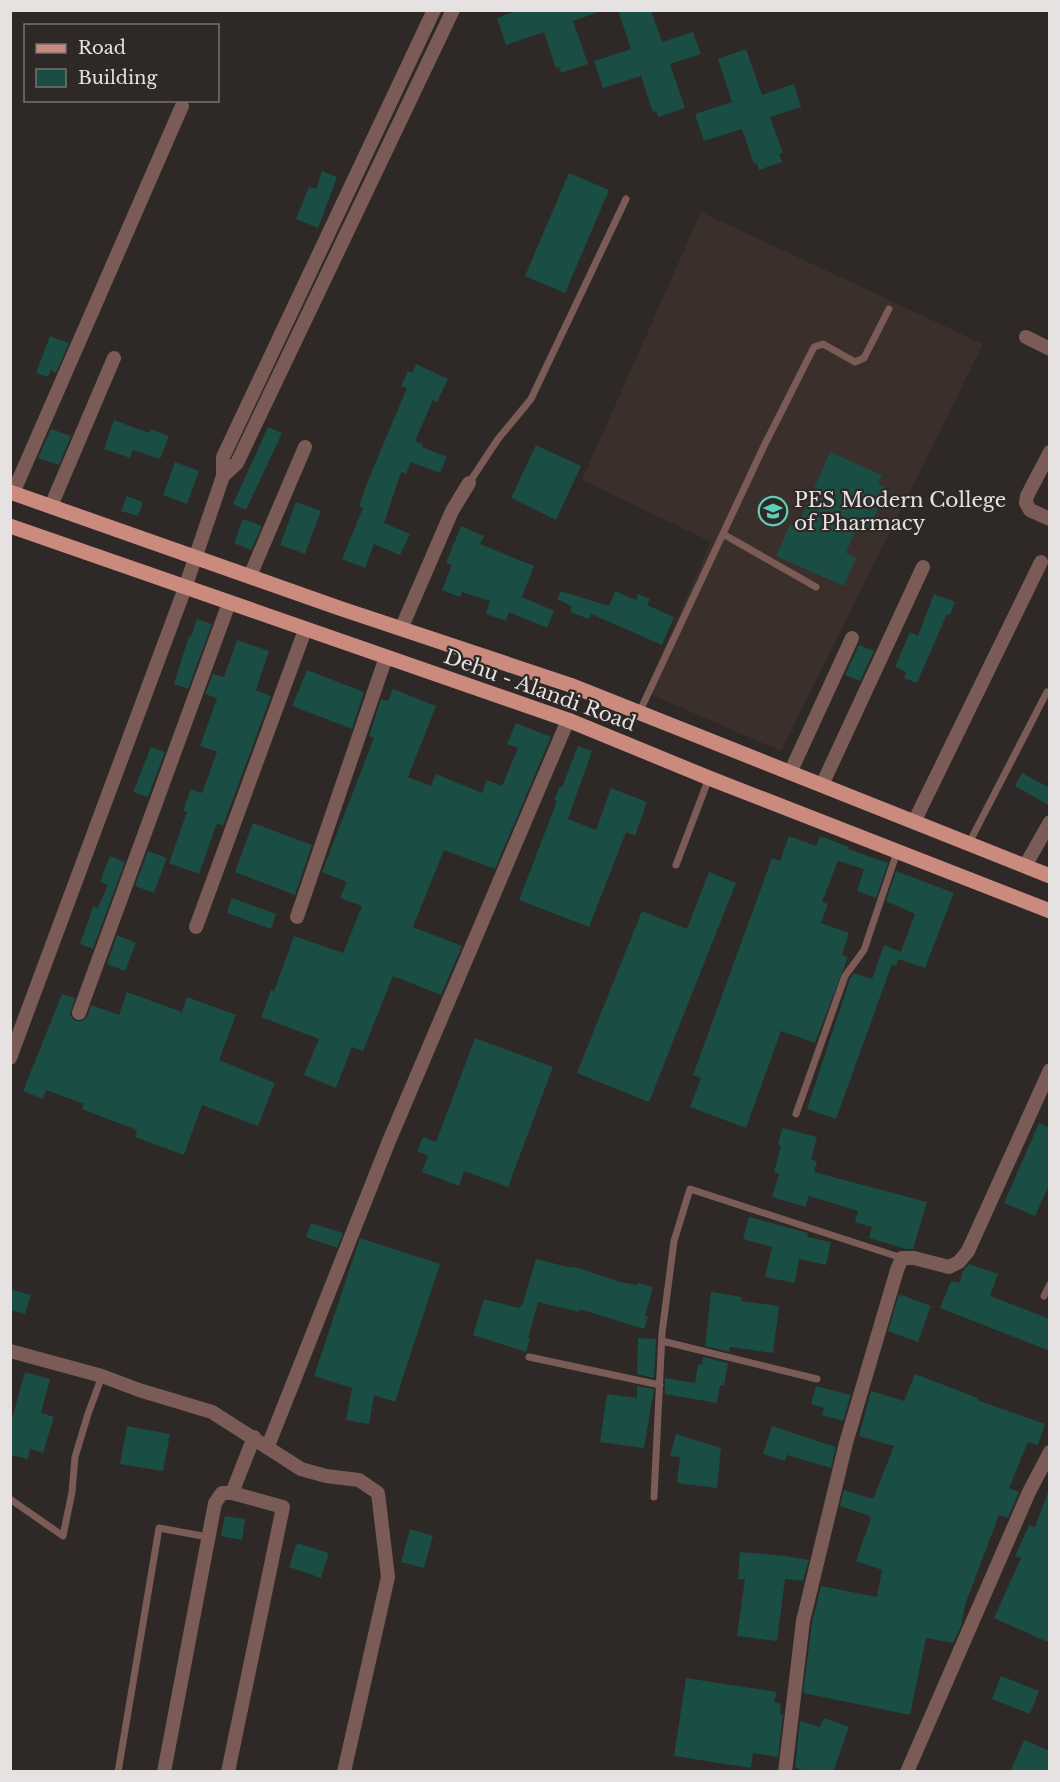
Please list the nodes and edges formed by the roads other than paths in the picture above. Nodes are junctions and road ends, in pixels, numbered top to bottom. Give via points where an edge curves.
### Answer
1 (434, 10) edge
2 (453, 10) edge
3 (182, 106) dead end
4 (626, 199) dead end
5 (889, 309) dead end
6 (1026, 337) dead end
7 (1050, 349) edge
8 (114, 358) dead end
9 (265, 366) junction
10 (279, 373) junction
11 (305, 447) dead end
12 (1050, 452) edge
13 (223, 476) junction
14 (469, 483) joint
15 (12, 493) edge
16 (51, 506) junction
17 (1050, 519) edge
18 (10, 526) edge
19 (723, 534) junction
20 (195, 557) junction
21 (1041, 562) dead end
22 (923, 567) dead end
23 (250, 576) junction
24 (816, 587) dead end
25 (185, 588) junction
26 (228, 603) junction
27 (401, 629) junction
28 (305, 630) junction
29 (852, 638) dead end
30 (386, 657) junction
31 (1047, 692) dead end
32 (639, 713) junction
33 (568, 720) junction
34 (790, 773) junction
35 (709, 778) junction
36 (822, 785) junction
37 (914, 822) junction
38 (1050, 822) edge
39 (969, 843) junction
40 (897, 850) junction
41 (676, 865) dead end
42 (1025, 866) junction
43 (1050, 876) edge
44 (1050, 911) edge
45 (297, 917) dead end
46 (196, 927) dead end
47 (79, 1013) dead end
48 (13, 1043) edge
49 (10, 1058) edge
50 (1050, 1070) edge
51 (796, 1114) dead end
52 (902, 1258) junction
53 (1050, 1284) edge
54 (1044, 1296) dead end
55 (662, 1341) junction
56 (10, 1352) edge
57 (529, 1357) dead end
58 (102, 1376) junction
59 (817, 1378) dead end
60 (660, 1385) junction
61 (254, 1437) junction
62 (268, 1446) junction
63 (1050, 1452) edge
64 (232, 1493) junction
65 (654, 1497) dead end
66 (10, 1499) edge
67 (208, 1537) junction
68 (118, 1772) edge
69 (164, 1772) edge
70 (228, 1772) edge
71 (344, 1772) edge
72 (785, 1772) edge
73 (907, 1772) edge

1 - 9 street
2 - 10 street
3 - 15 street
4 - 14 lane via 531,399
5 - 19 lane via 864,358 855,362 823,344 814,347
6 - 7 street
8 - 16 street
9 - 10 street
9 - 13 street via 223,457
10 - 13 street via 237,463
11 - 23 street
12 - 17 street via 1026,503 1030,510
13 - 20 street
14 - 27 street via 452,511
15 - 16 main road, Dehu - Alandi Road
16 - 20 main road, Dehu - Alandi Road
18 - 25 main road, Dehu - Alandi Road
19 - 24 lane
19 - 32 lane
20 - 23 main road, Dehu - Alandi Road
20 - 25 street
21 - 37 street
22 - 36 street
23 - 27 main road, Dehu - Alandi Road
25 - 26 main road, Dehu - Alandi Road
25 - 48 street
26 - 28 main road, Dehu - Alandi Road
26 - 47 street
27 - 32 main road, Dehu - Alandi Road via 570,685
28 - 30 main road, Dehu - Alandi Road
28 - 46 street
29 - 34 street
30 - 33 main road, Dehu - Alandi Road
30 - 45 street
31 - 39 lane
32 - 34 main road, Dehu - Alandi Road
33 - 35 main road, Dehu - Alandi Road
33 - 62 street via 389,1142
34 - 36 main road, Dehu - Alandi Road
35 - 40 main road, Dehu - Alandi Road
35 - 41 lane
36 - 37 main road, Dehu - Alandi Road
37 - 39 main road, Dehu - Alandi Road
38 - 42 street
39 - 42 main road, Dehu - Alandi Road
40 - 44 main road, Dehu - Alandi Road
40 - 51 lane via 864,950 845,976
42 - 43 main road, Dehu - Alandi Road
48 - 49 street
50 - 52 street via 968,1251 949,1267
52 - 55 lane via 690,1189 674,1241
52 - 72 street via 846,1443 803,1621
53 - 54 lane
55 - 59 lane
55 - 60 lane
56 - 58 street
57 - 60 lane
58 - 61 street via 212,1412
58 - 66 lane via 75,1457 63,1536
60 - 65 lane
61 - 62 street
61 - 64 street
62 - 71 street via 301,1469 359,1480 378,1492 388,1576
63 - 73 street
64 - 67 street via 222,1492 215,1503
64 - 70 street via 283,1507
67 - 68 lane via 159,1528
67 - 69 street

